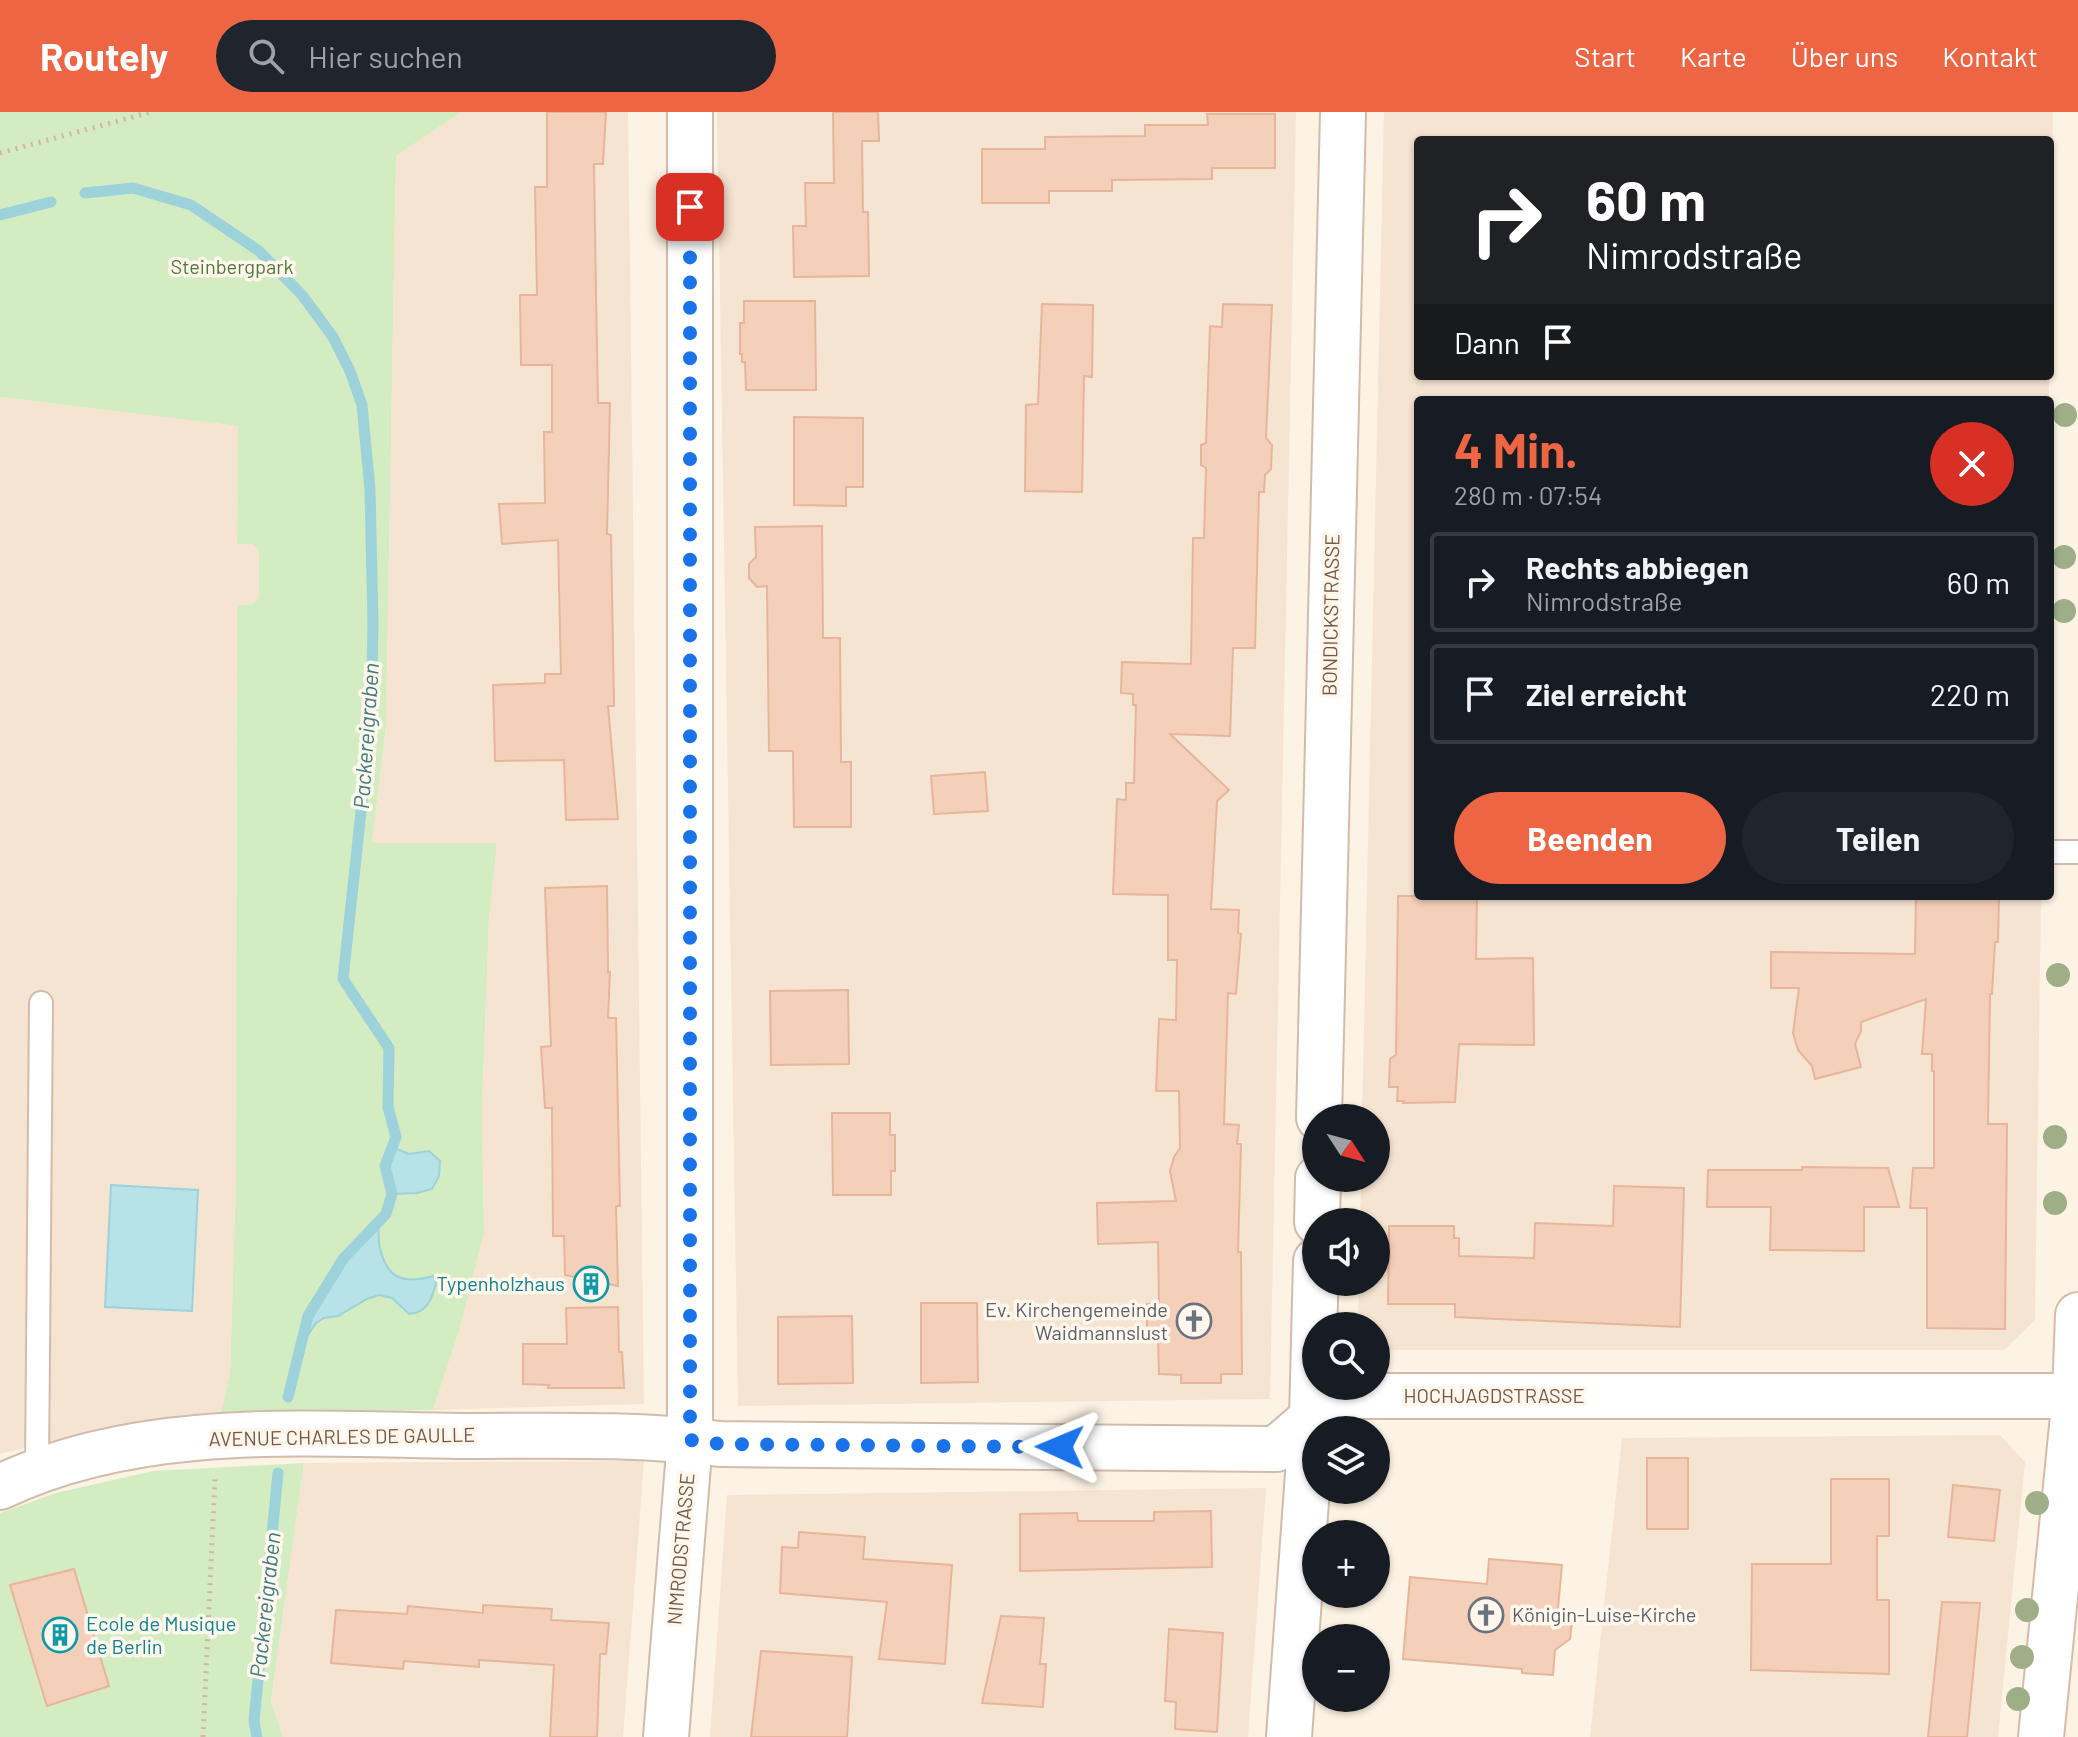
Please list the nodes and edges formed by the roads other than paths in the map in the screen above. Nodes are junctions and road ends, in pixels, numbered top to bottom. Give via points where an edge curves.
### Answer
1 (690, 112) edge
2 (1343, 112) edge
3 (2054, 852) edge
4 (2078, 852) edge
5 (41, 1003) dead end
6 (1319, 1104) edge
7 (1315, 1296) edge
8 (2078, 1315) edge
9 (2075, 1396) junction
10 (1312, 1416) edge
11 (1315, 1416) edge
12 (1302, 1427) edge
13 (690, 1440) junction
14 (18, 1478) edge
15 (1306, 1504) edge
16 (666, 1737) edge
17 (1289, 1737) edge
18 (2041, 1737) edge

1 - 13 street, NIMRODSTRASSE
2 - 6 street, BONDICKSTRASSE
3 - 4 lane
5 - 14 lane
7 - 10 street
8 - 9 street
9 - 11 street, HOCHJAGDSTRASSE via 1349,1396
9 - 18 street
12 - 13 street, HOCHJAGDSTRASSE via 1276,1449
13 - 14 street, AVENUE CHARLES DE GAULLE via 217,1437 67,1460
13 - 16 street, NIMRODSTRASSE
15 - 17 street

